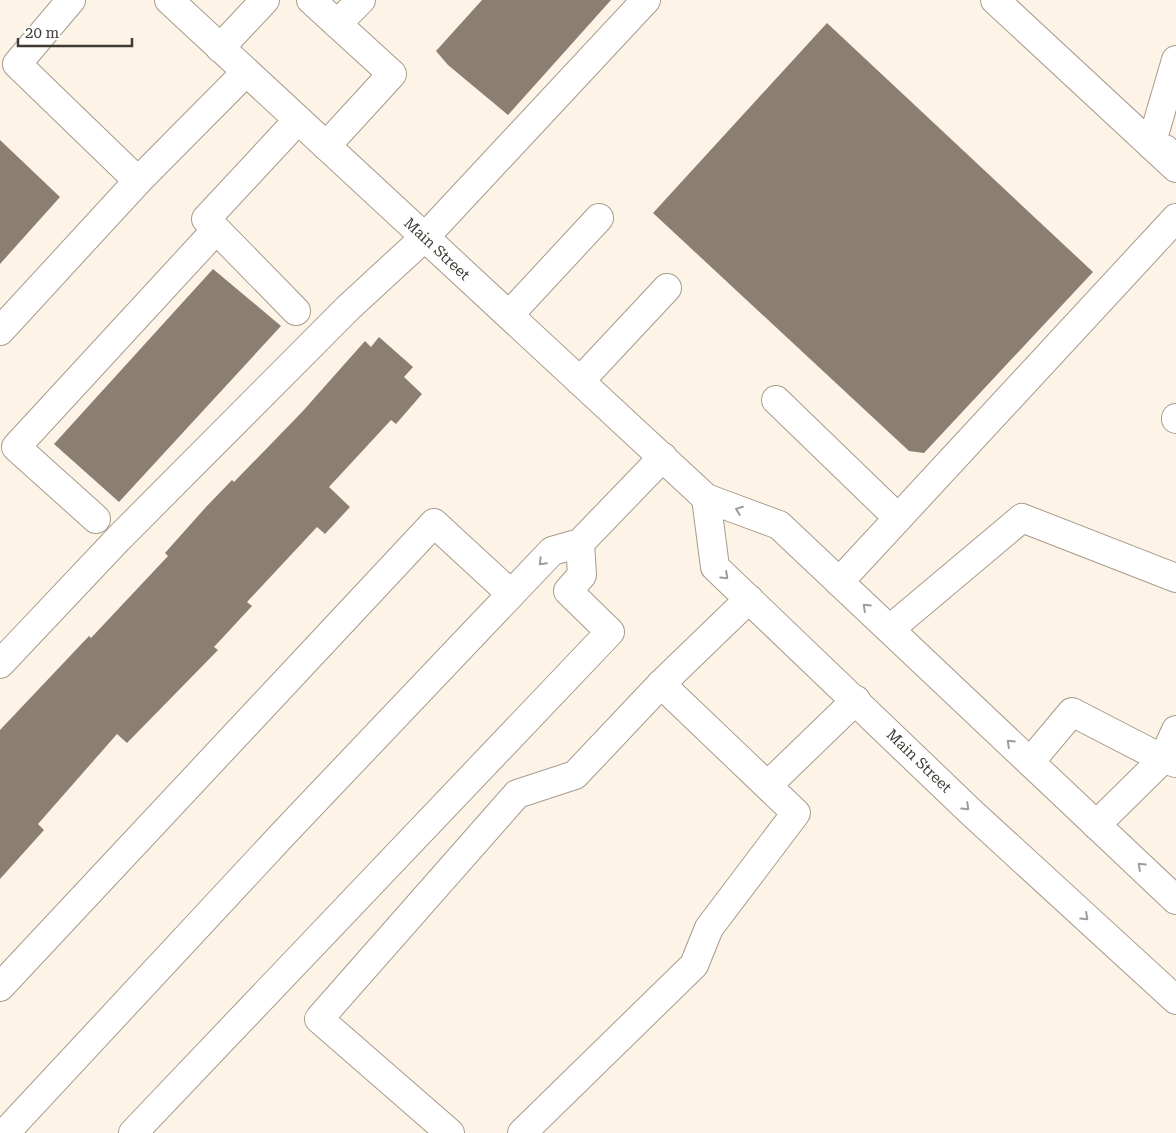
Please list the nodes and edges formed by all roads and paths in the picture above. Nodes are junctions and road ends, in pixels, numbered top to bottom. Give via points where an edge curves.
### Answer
1 (71, 0) edge
2 (169, 0) edge
3 (265, 0) edge
4 (311, 0) edge
5 (361, 0) edge
6 (646, 0) edge
7 (995, 0) edge
8 (337, 24) junction
9 (220, 48) junction
10 (1176, 60) edge
11 (246, 72) junction
12 (298, 120) junction
13 (326, 146) junction
14 (1164, 149) edge
15 (1176, 168) edge
16 (138, 182) junction
17 (599, 218) dead end
18 (1176, 218) edge
19 (216, 230) junction
20 (424, 237) junction
21 (667, 288) dead end
22 (296, 311) dead end
23 (509, 315) junction
24 (0, 330) edge
25 (580, 381) junction
26 (776, 400) dead end
27 (663, 457) junction
28 (706, 498) junction
29 (898, 518) junction
30 (96, 519) dead end
31 (580, 542) junction
32 (1176, 578) edge
33 (839, 582) junction
34 (511, 594) junction
35 (749, 599) junction
36 (890, 630) junction
37 (0, 664) edge
38 (661, 684) junction
39 (856, 700) junction
40 (1176, 730) edge
41 (1170, 761) edge
42 (1030, 762) junction
43 (768, 785) junction
44 (1096, 825) junction
45 (1176, 900) edge
46 (0, 987) edge
47 (1176, 1000) edge
48 (5, 1133) edge
49 (133, 1133) edge
50 (450, 1133) edge
51 (522, 1133) edge

1 - 16 main road via 18,64
2 - 9 main road, Main Street
3 - 9 main road
4 - 8 main road
5 - 8 main road
6 - 20 main road
7 - 14 main road
8 - 13 main road via 392,74
9 - 11 main road, Main Street
10 - 14 main road
11 - 12 main road, Main Street
11 - 16 main road
12 - 13 main road, Main Street
12 - 19 main road via 206,219
13 - 20 main road, Main Street
14 - 15 main road
16 - 24 main road
17 - 23 main road
18 - 29 main road
19 - 22 main road
19 - 30 main road via 16,447
20 - 23 main road, Main Street
20 - 37 main road via 342,314 126,531
21 - 25 main road
23 - 25 main road, Main Street
25 - 27 main road, Main Street
26 - 29 main road
27 - 28 main road, Main Street
27 - 31 main road
33 -> 28 main road, Main Street via 779,526
28 -> 35 main road, Main Street via 715,567
29 - 33 main road
31 -> 34 main road via 552,551
31 - 49 main road via 582,575 568,591 610,632
32 - 36 main road via 1022,518
36 -> 33 main road, Main Street
34 - 46 main road via 434,522
34 - 48 main road
35 - 38 main road
35 - 39 main road, Main Street
42 -> 36 main road, Main Street
38 - 43 main road
38 - 50 main road via 575,775 517,794 319,1019
39 - 43 main road
39 -> 47 main road, Main Street via 972,813
40 - 41 main road
41 - 42 main road via 1072,712
41 - 44 main road
42 - 44 main road, Main Street
43 - 51 main road via 796,813 709,928 694,965
45 -> 44 main road, Main Street

